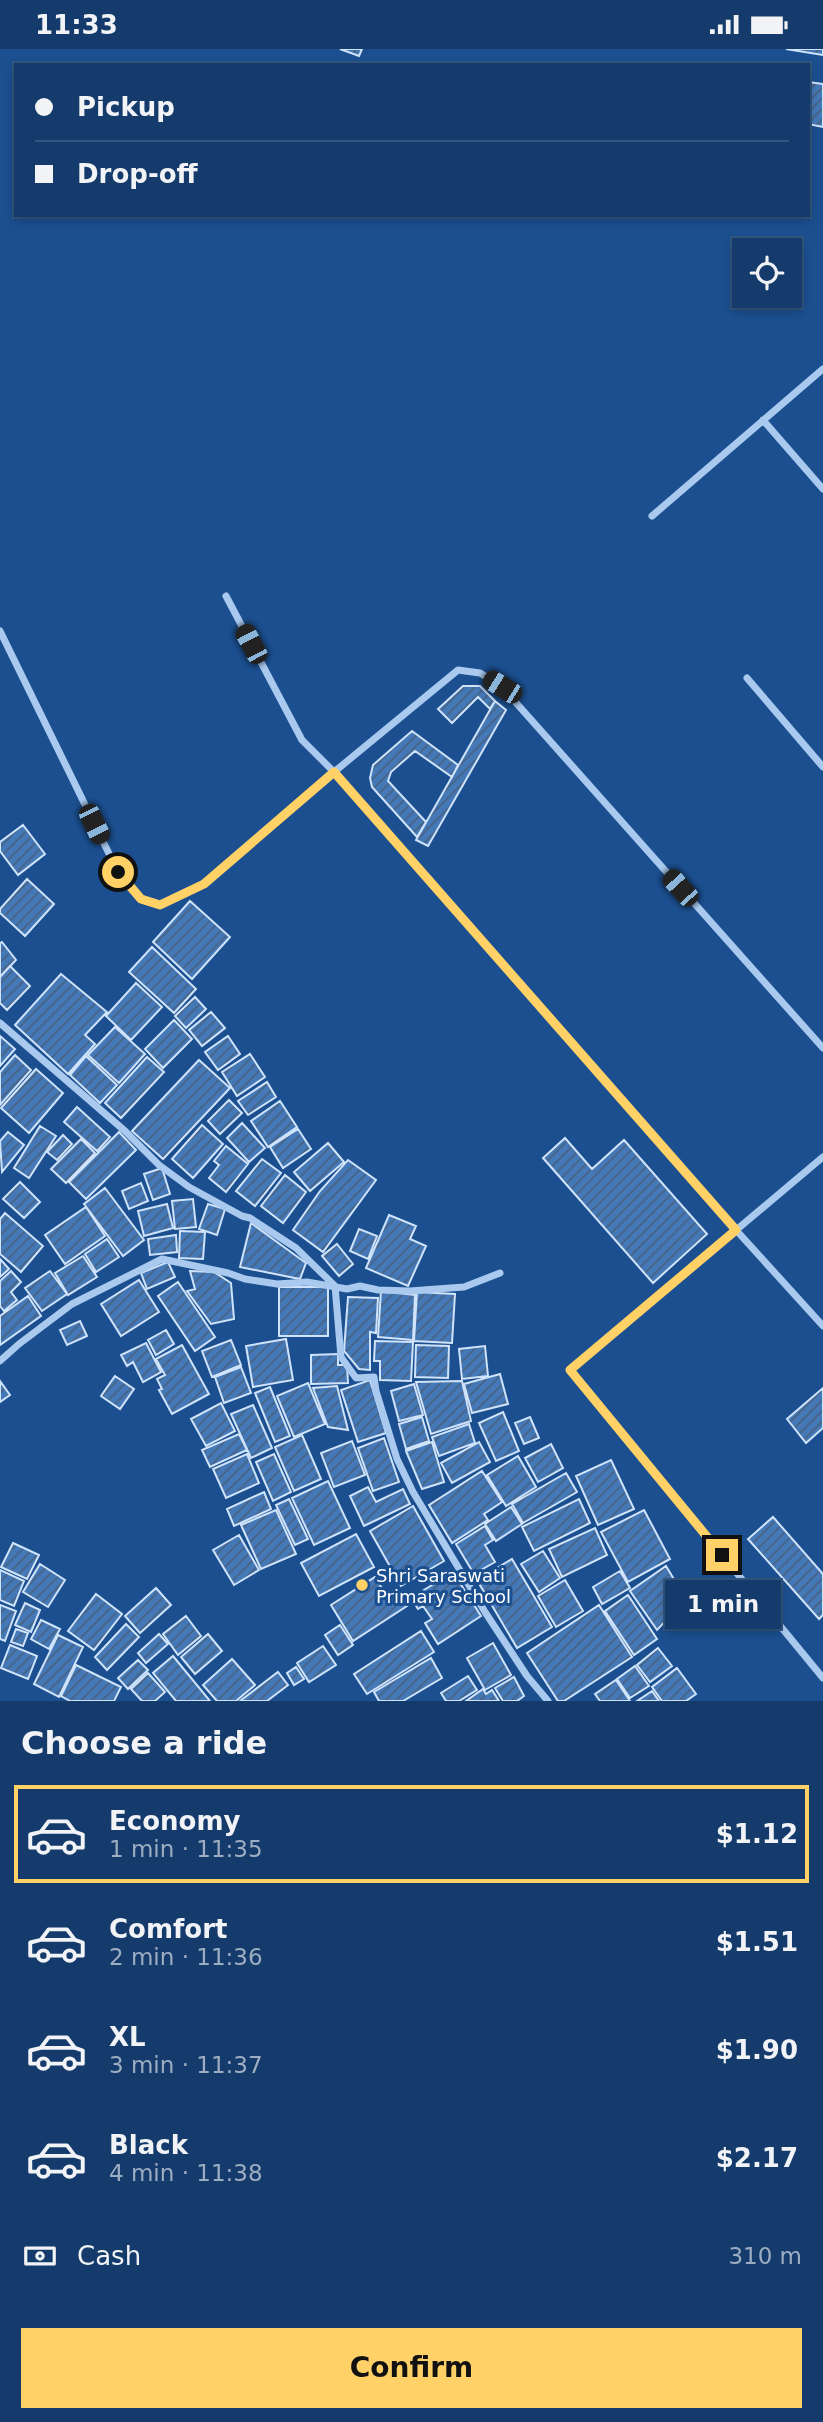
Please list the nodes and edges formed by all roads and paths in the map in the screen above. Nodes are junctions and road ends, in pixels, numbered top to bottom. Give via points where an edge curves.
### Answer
1 (823, 369) edge
2 (763, 420) junction
3 (823, 489) edge
4 (652, 516) dead end
5 (226, 596) dead end
6 (0, 631) edge
7 (747, 678) dead end
8 (823, 767) edge
9 (334, 772) junction
10 (0, 1023) edge
11 (823, 1048) edge
12 (823, 1157) edge
13 (736, 1230) junction
14 (500, 1273) dead end
15 (335, 1286) junction
16 (823, 1326) edge
17 (0, 1361) edge
18 (823, 1678) edge
19 (548, 1701) edge

1 - 2 street
2 - 3 street
2 - 4 street
5 - 9 street via 302,740
6 - 9 street via 118,872 141,899 160,905 204,884
7 - 8 street
9 - 11 street via 458,670 480,673 502,687
9 - 13 street
10 - 15 street via 159,1165 296,1248
12 - 13 street
13 - 16 street
13 - 18 street via 570,1370
14 - 15 street via 452,1288 410,1291
15 - 17 street via 244,1279 162,1259 72,1304
15 - 19 street via 341,1357 356,1378 374,1377 397,1459 413,1492 485,1612

